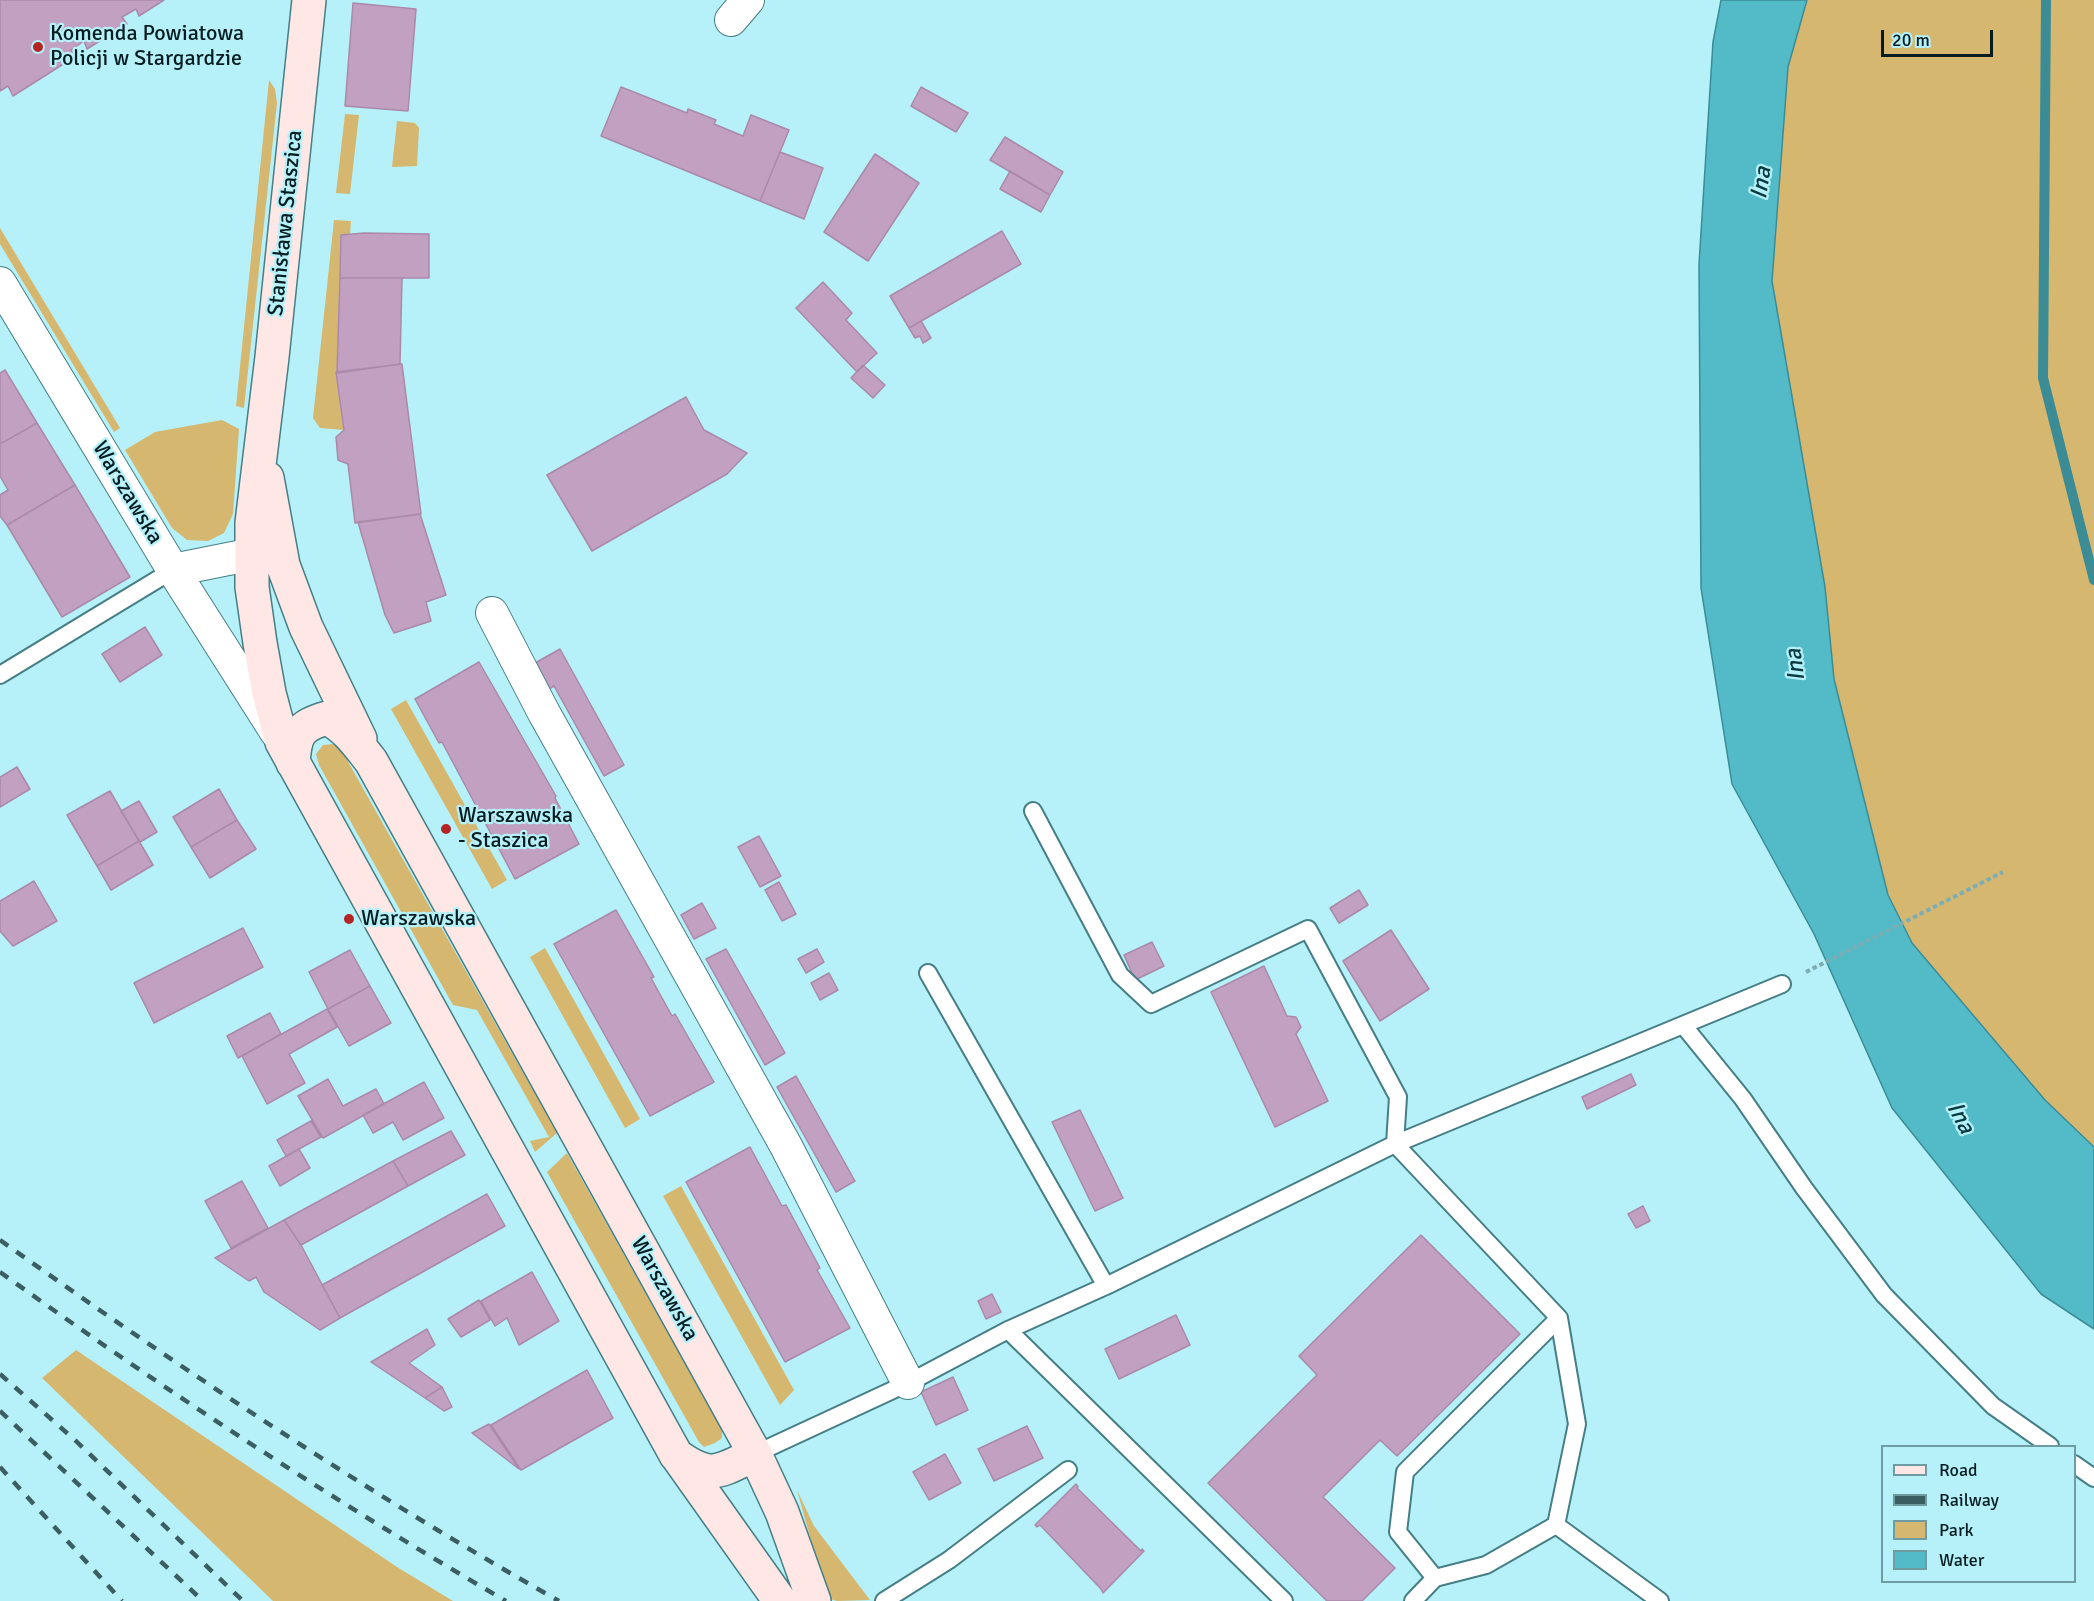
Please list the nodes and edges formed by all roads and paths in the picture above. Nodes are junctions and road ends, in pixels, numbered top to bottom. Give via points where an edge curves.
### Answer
1 (309, 0) edge
2 (0, 283) edge
3 (266, 552) junction
4 (173, 570) junction
5 (492, 613) dead end
6 (0, 675) edge
7 (288, 753) junction
8 (371, 762) junction
9 (1032, 810) dead end
10 (2003, 872) dead end
11 (928, 973) dead end
12 (1782, 984) joint
13 (1683, 1025) junction
14 (1395, 1144) junction
15 (1106, 1286) junction
16 (1559, 1318) junction
17 (1008, 1330) junction
18 (908, 1383) junction
19 (2049, 1445) edge
20 (675, 1453) junction
21 (755, 1454) junction
22 (2076, 1465) edge
23 (1068, 1470) dead end
24 (2094, 1478) edge
25 (1556, 1525) junction
26 (1435, 1578) junction
27 (780, 1601) edge
28 (814, 1601) edge
29 (884, 1601) edge
30 (1284, 1601) edge
31 (1413, 1601) edge
32 (1660, 1601) edge

1 - 3 main road, Stanisława Staszica via 262,447
2 - 4 street, Warszawska
3 - 4 street
3 - 7 main road, Stanisława Staszica via 252,587 269,693
3 - 8 main road, Stanisława Staszica via 283,565 306,627
4 - 6 lane
4 - 7 street, Warszawska
5 - 18 street via 786,1146
7 - 8 main road, Warszawska via 298,734 310,723 327,718 350,735
7 - 20 main road, Warszawska
8 - 21 main road, Warszawska
9 - 14 lane via 1120,975 1151,1004 1308,929 1398,1097
10 - 12 path
11 - 15 lane
12 - 13 lane
13 - 14 lane
13 - 19 lane via 1743,1100 1884,1295 1993,1406
14 - 15 lane
14 - 16 lane
15 - 17 lane
16 - 25 lane via 1577,1424
16 - 26 lane via 1405,1472 1398,1532
17 - 18 lane
17 - 30 lane
18 - 21 lane
20 - 21 main road, Warszawska via 706,1472 721,1471
20 - 27 main road, Warszawska
21 - 28 main road, Warszawska via 782,1512
22 - 24 lane
23 - 29 lane via 949,1560
25 - 26 lane via 1486,1565
25 - 32 lane
26 - 31 lane

